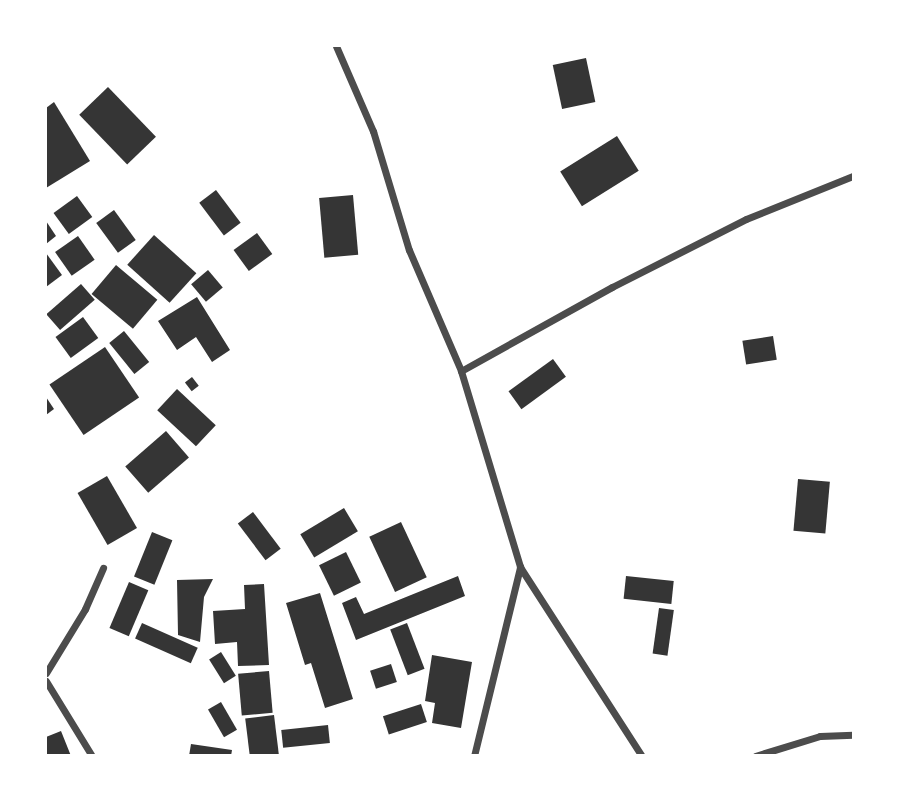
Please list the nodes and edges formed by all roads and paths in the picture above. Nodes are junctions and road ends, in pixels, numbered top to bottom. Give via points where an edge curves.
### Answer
1 (336, 46) edge
2 (853, 176) edge
3 (461, 371) junction
4 (520, 567) junction
5 (103, 568) dead end
6 (46, 673) edge
7 (46, 681) edge
8 (853, 735) edge
9 (92, 755) edge
10 (474, 755) edge
11 (642, 755) edge
12 (755, 755) edge

1 - 3 street via 373,131 409,250
2 - 3 street via 746,219
3 - 4 street
4 - 10 street
4 - 11 street
5 - 6 street via 85,609
7 - 9 street
8 - 12 street via 820,736

